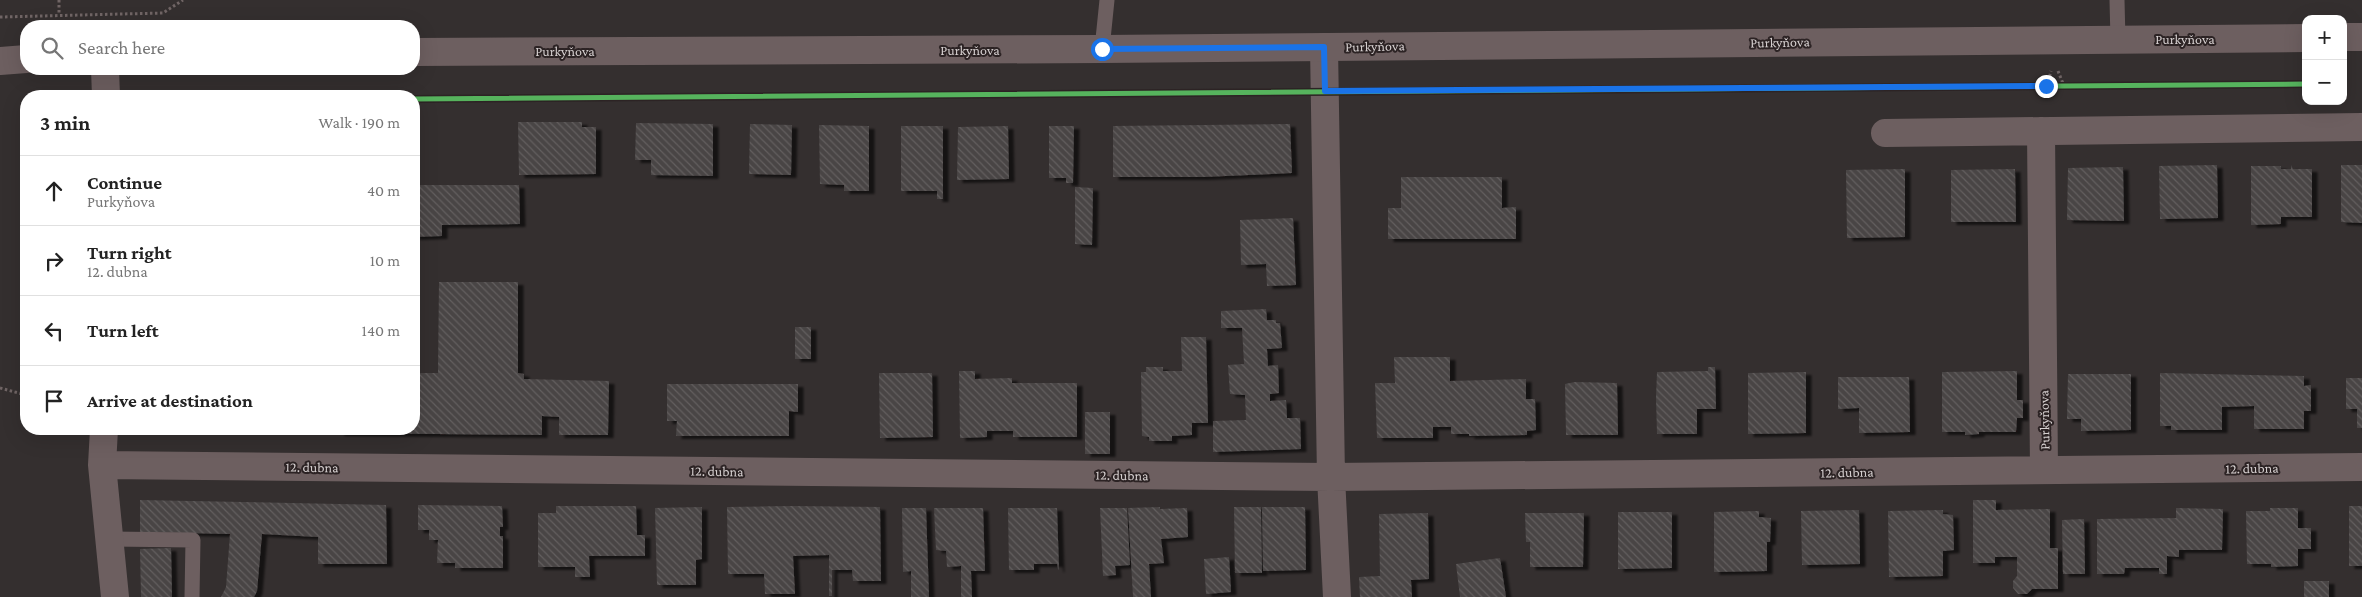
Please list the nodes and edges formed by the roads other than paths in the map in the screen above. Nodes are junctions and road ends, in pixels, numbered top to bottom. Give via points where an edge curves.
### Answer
1 (1107, 0) edge
2 (2117, 0) edge
3 (2347, 37) edge
4 (2362, 37) edge
5 (2302, 38) edge
6 (2118, 40) junction
7 (1324, 47) junction
8 (1102, 49) junction
9 (420, 52) edge
10 (20, 59) edge
11 (0, 61) edge
12 (104, 75) edge
13 (106, 90) edge
14 (2362, 127) edge
15 (2041, 131) junction
16 (1885, 133) dead end
17 (104, 435) edge
18 (102, 465) junction
19 (2362, 467) edge
20 (2044, 470) junction
21 (1332, 477) junction
22 (110, 539) junction
23 (115, 597) edge
24 (192, 597) edge
25 (1337, 597) edge

1 - 8 lane
2 - 6 lane
3 - 4 street
5 - 6 street, Purkyňova
6 - 7 street, Purkyňova
7 - 8 street, Purkyňova
7 - 21 street
8 - 9 street, Purkyňova
10 - 11 street
12 - 13 street
14 - 15 street
15 - 16 street
15 - 20 street, Purkyňova
17 - 18 street
18 - 21 street, 12. dubna
18 - 22 street
19 - 20 street, 12. dubna
20 - 21 street, 12. dubna
21 - 25 street
22 - 23 street
22 - 24 lane via 193,540

